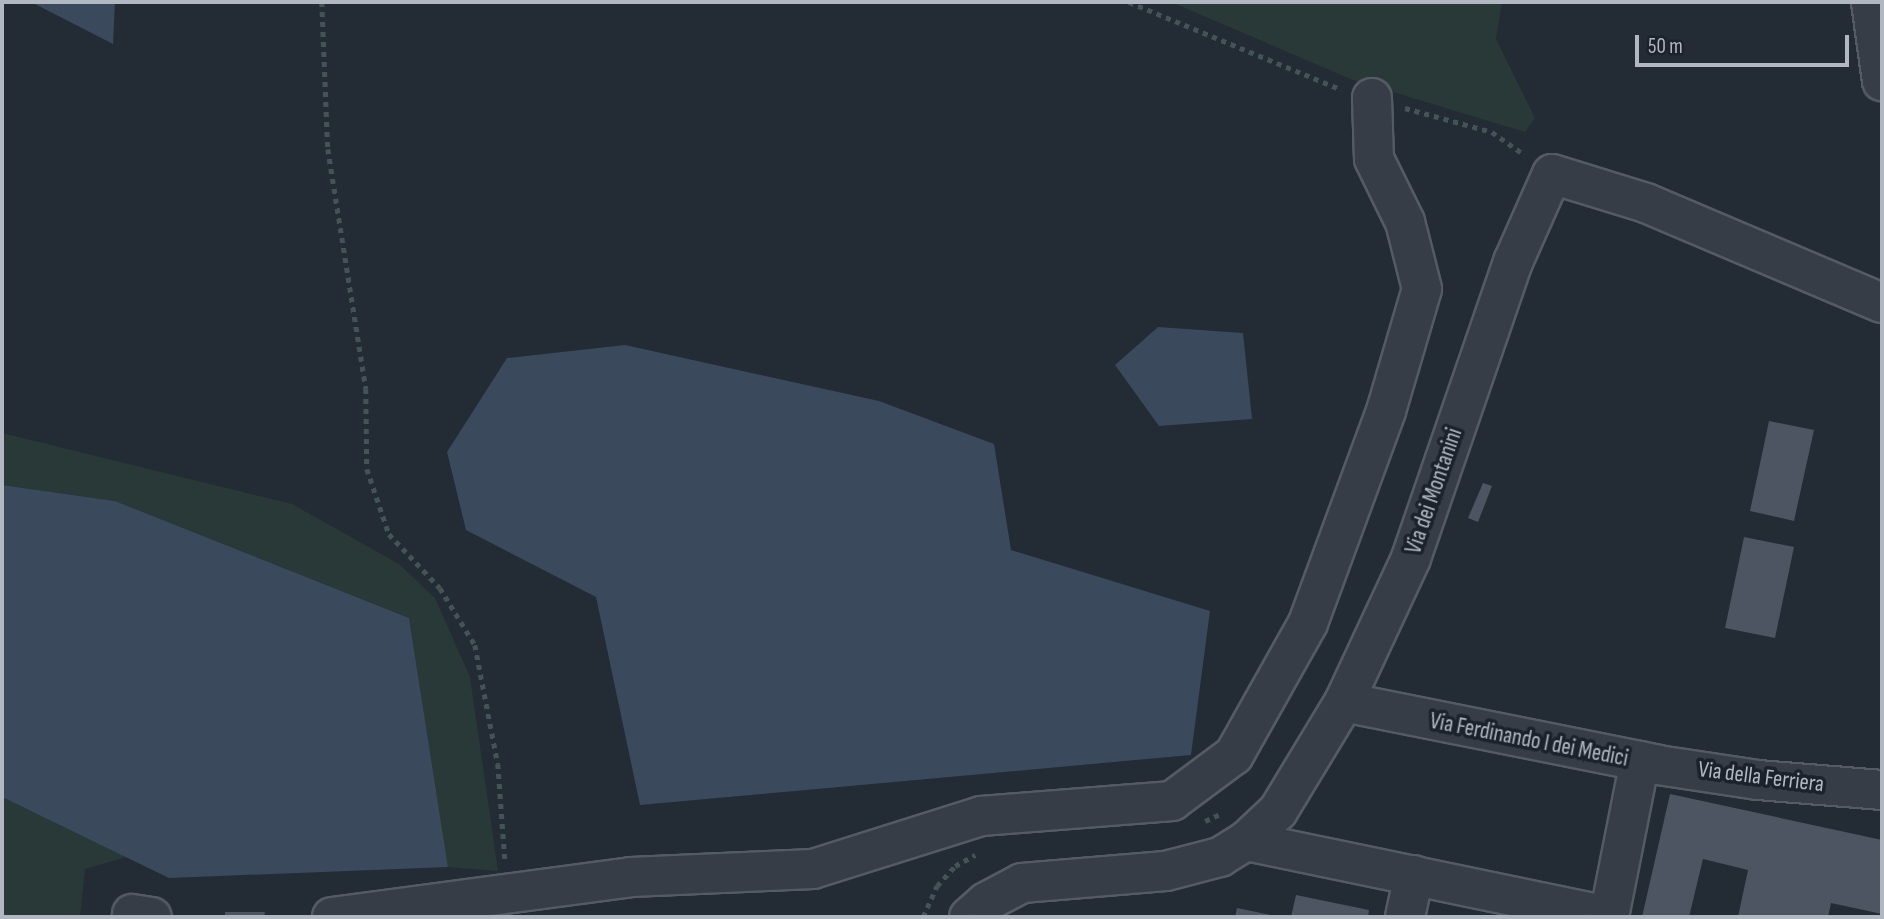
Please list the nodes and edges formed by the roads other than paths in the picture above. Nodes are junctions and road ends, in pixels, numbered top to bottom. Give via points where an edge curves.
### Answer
1 (1871, 2) edge
2 (1882, 80) edge
3 (1372, 98) dead end
4 (1882, 303) edge
5 (1344, 702) junction
6 (1640, 761) junction
7 (1882, 790) edge
8 (1245, 841) junction
9 (1414, 875) junction
10 (332, 917) edge
11 (969, 917) edge
12 (1405, 917) edge
13 (1609, 917) edge

1 - 2 street
3 - 10 street via 1374,159 1405,222 1422,289 1386,411 1308,623 1234,755 1172,801 981,816 813,869 631,877
4 - 5 street, Via dei Montanini via 1646,203 1552,174 1513,262 1411,558
5 - 6 street, Via Ferdinando I dei Medici
5 - 8 street, Via dei Montanini via 1278,811
6 - 7 street, Via della Ferriera via 1758,779
6 - 13 street, Via Ferdinando I dei Medici
8 - 9 street
8 - 11 street, Via dei Montanini via 1220,857 1166,871 1022,883
9 - 12 street
9 - 13 street

